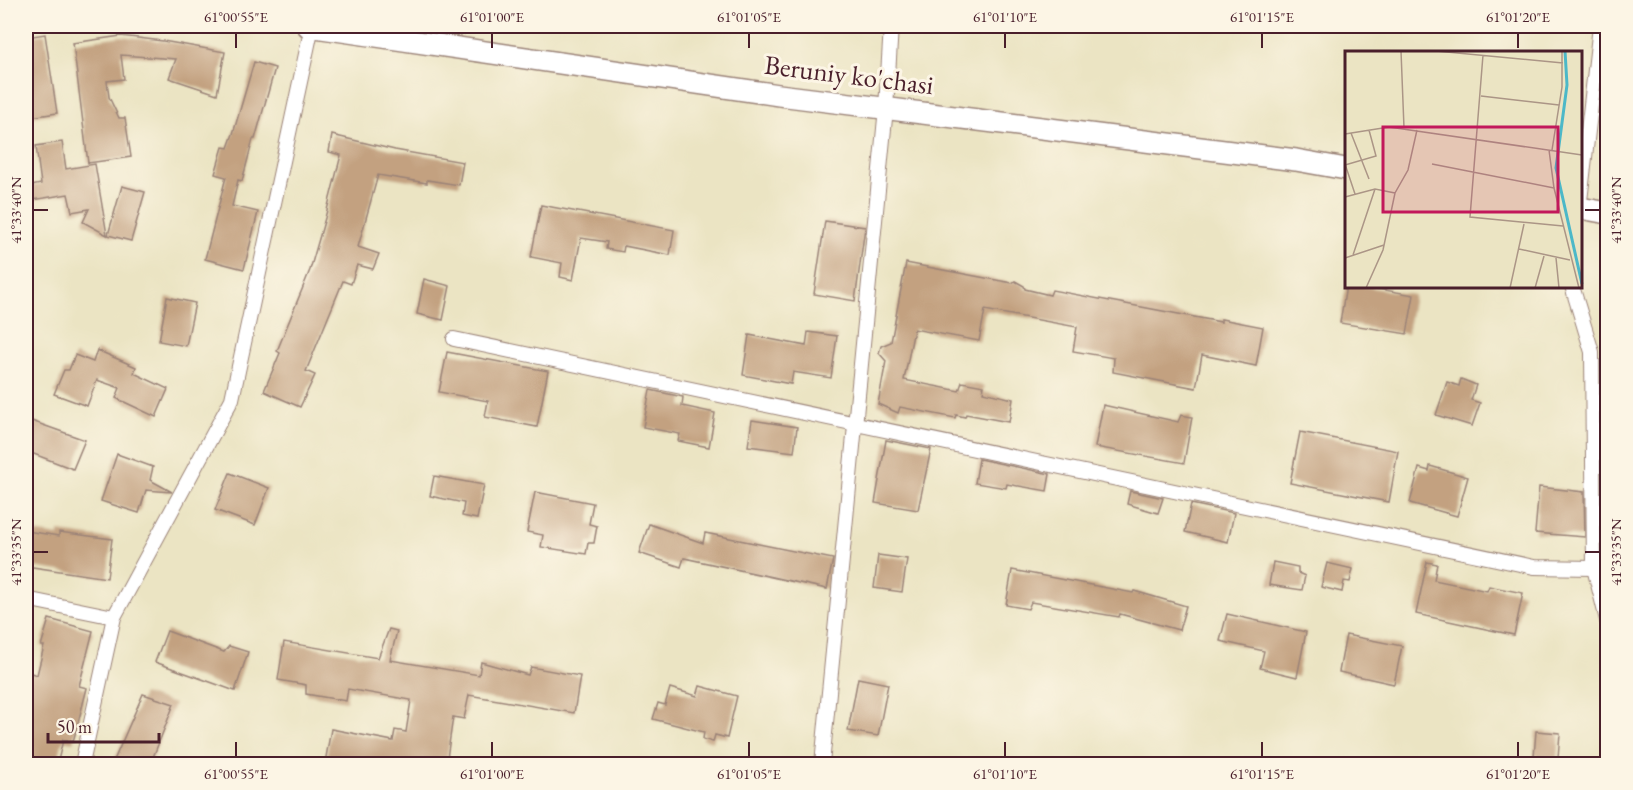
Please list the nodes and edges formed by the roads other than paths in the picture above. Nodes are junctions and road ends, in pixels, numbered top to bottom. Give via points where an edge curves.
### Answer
1 (310, 26) edge
2 (891, 26) edge
3 (1600, 26) edge
4 (886, 108) junction
5 (1345, 169) edge
6 (1582, 192) edge
7 (1582, 208) edge
8 (1608, 213) edge
9 (1573, 288) edge
10 (454, 339) dead end
11 (855, 425) junction
12 (1594, 568) junction
13 (26, 599) edge
14 (114, 617) junction
15 (1608, 624) edge
16 (82, 765) edge
17 (822, 765) edge

1 - 4 main road, Beruniy ko'chasi
1 - 14 street via 232,399
2 - 4 street
3 - 6 street
4 - 5 main road, Beruniy ko'chasi
4 - 11 street
7 - 8 main road
9 - 12 street via 1592,352
10 - 11 street
11 - 12 street via 1534,567
11 - 17 street
12 - 15 street
13 - 14 street
14 - 16 street

